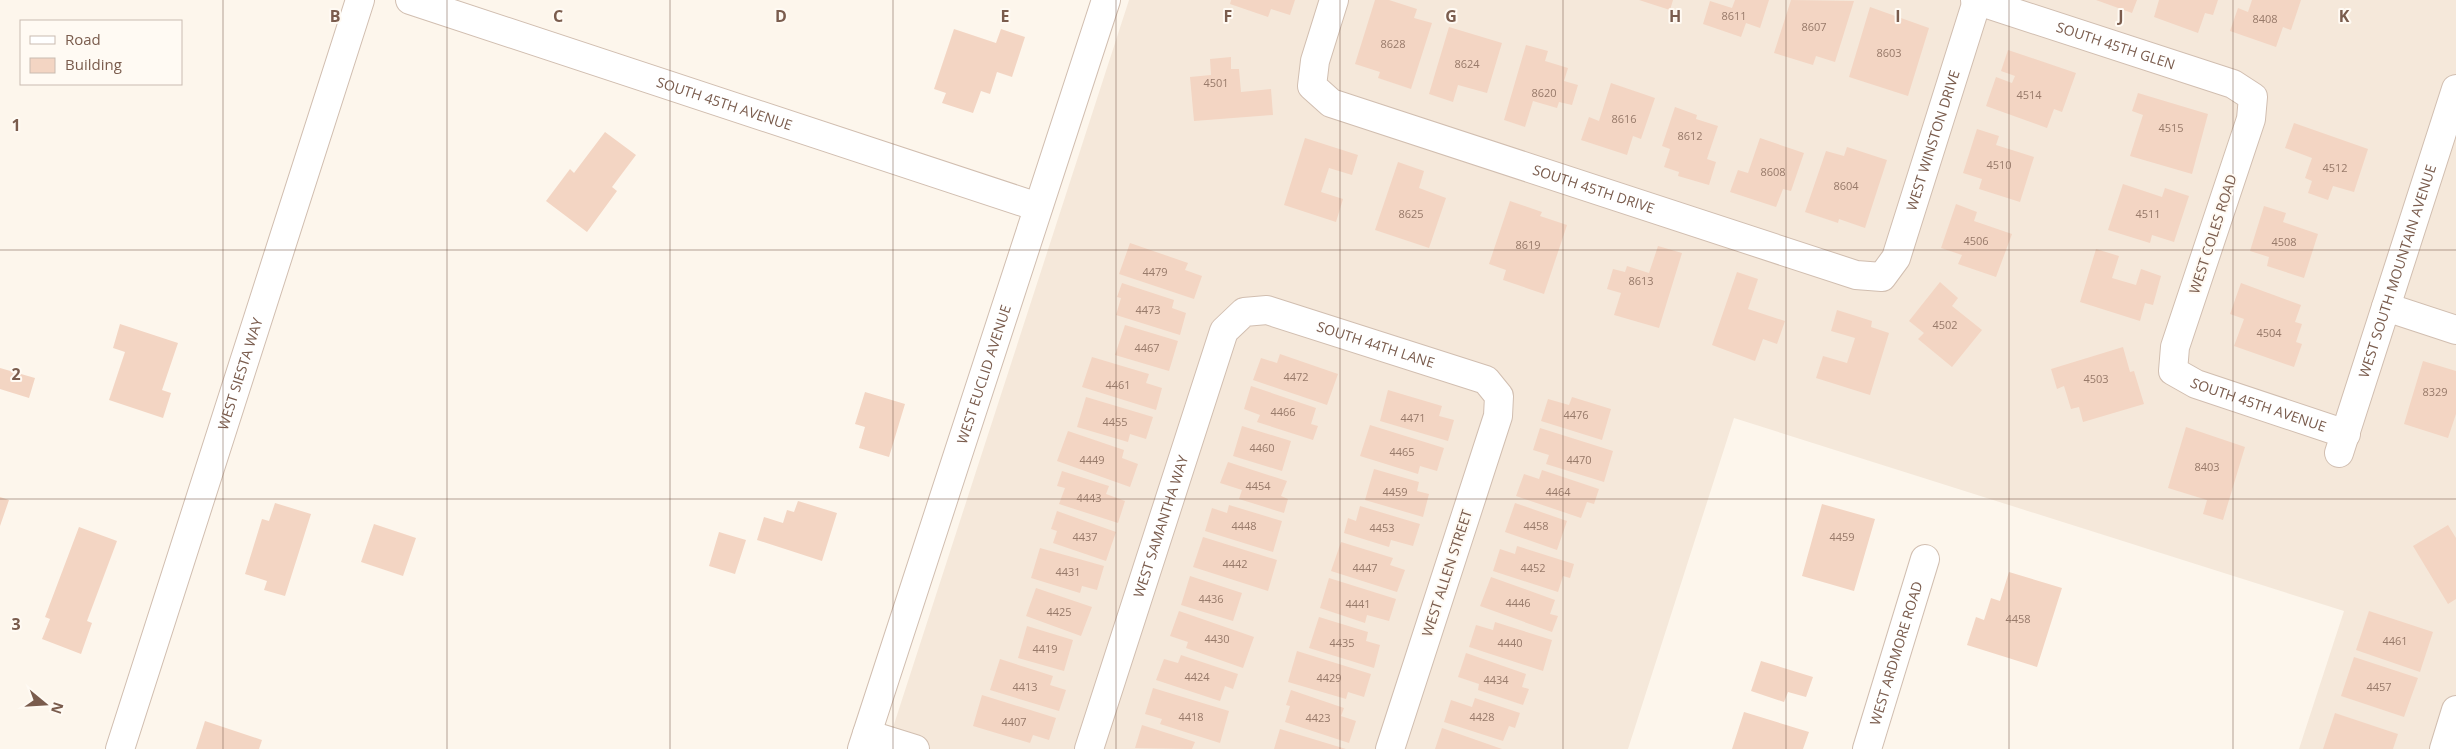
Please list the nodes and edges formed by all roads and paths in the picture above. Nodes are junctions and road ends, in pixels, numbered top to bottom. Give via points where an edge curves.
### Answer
1 (360, 0) edge
2 (410, 0) edge
3 (1106, 0) edge
4 (1334, 0) edge
5 (1976, 0) edge
6 (2456, 89) edge
7 (2253, 97) joint
8 (1038, 207) junction
9 (1882, 277) joint
10 (2386, 307) junction
11 (1244, 312) joint
12 (2456, 330) edge
13 (2173, 371) joint
14 (1499, 396) joint
15 (2342, 443) joint
16 (1926, 558) dead end
17 (2456, 710) edge
18 (865, 742) edge
19 (120, 749) edge
20 (915, 749) edge
21 (1089, 749) edge
22 (1390, 749) edge
23 (1867, 749) edge
24 (2444, 749) edge

1 - 19 street, WEST SIESTA WAY
2 - 8 street, SOUTH 45TH AVENUE
3 - 8 street, WEST EUCLID AVENUE
4 - 9 street, SOUTH 45TH DRIVE via 1314,60 1312,86 1331,103 1856,275
5 - 7 street, SOUTH 45TH GLEN via 2233,84
5 - 9 street, WEST WINSTON DRIVE via 1896,258
6 - 10 street, WEST SOUTH MOUNTAIN AVENUE
7 - 13 street, WEST COLES ROAD via 2251,118 2175,347
8 - 18 street, WEST EUCLID AVENUE
10 - 12 street
10 - 15 street, WEST SOUTH MOUNTAIN AVENUE
11 - 14 street, SOUTH 44TH LANE via 1267,310 1486,380
11 - 21 street, WEST SAMANTHA WAY via 1224,331
13 - 15 street, SOUTH 45TH AVENUE via 2196,384
14 - 22 street, WEST ALLEN STREET via 1498,416
16 - 23 street, WEST ARDMORE ROAD
17 - 24 street
18 - 20 street

